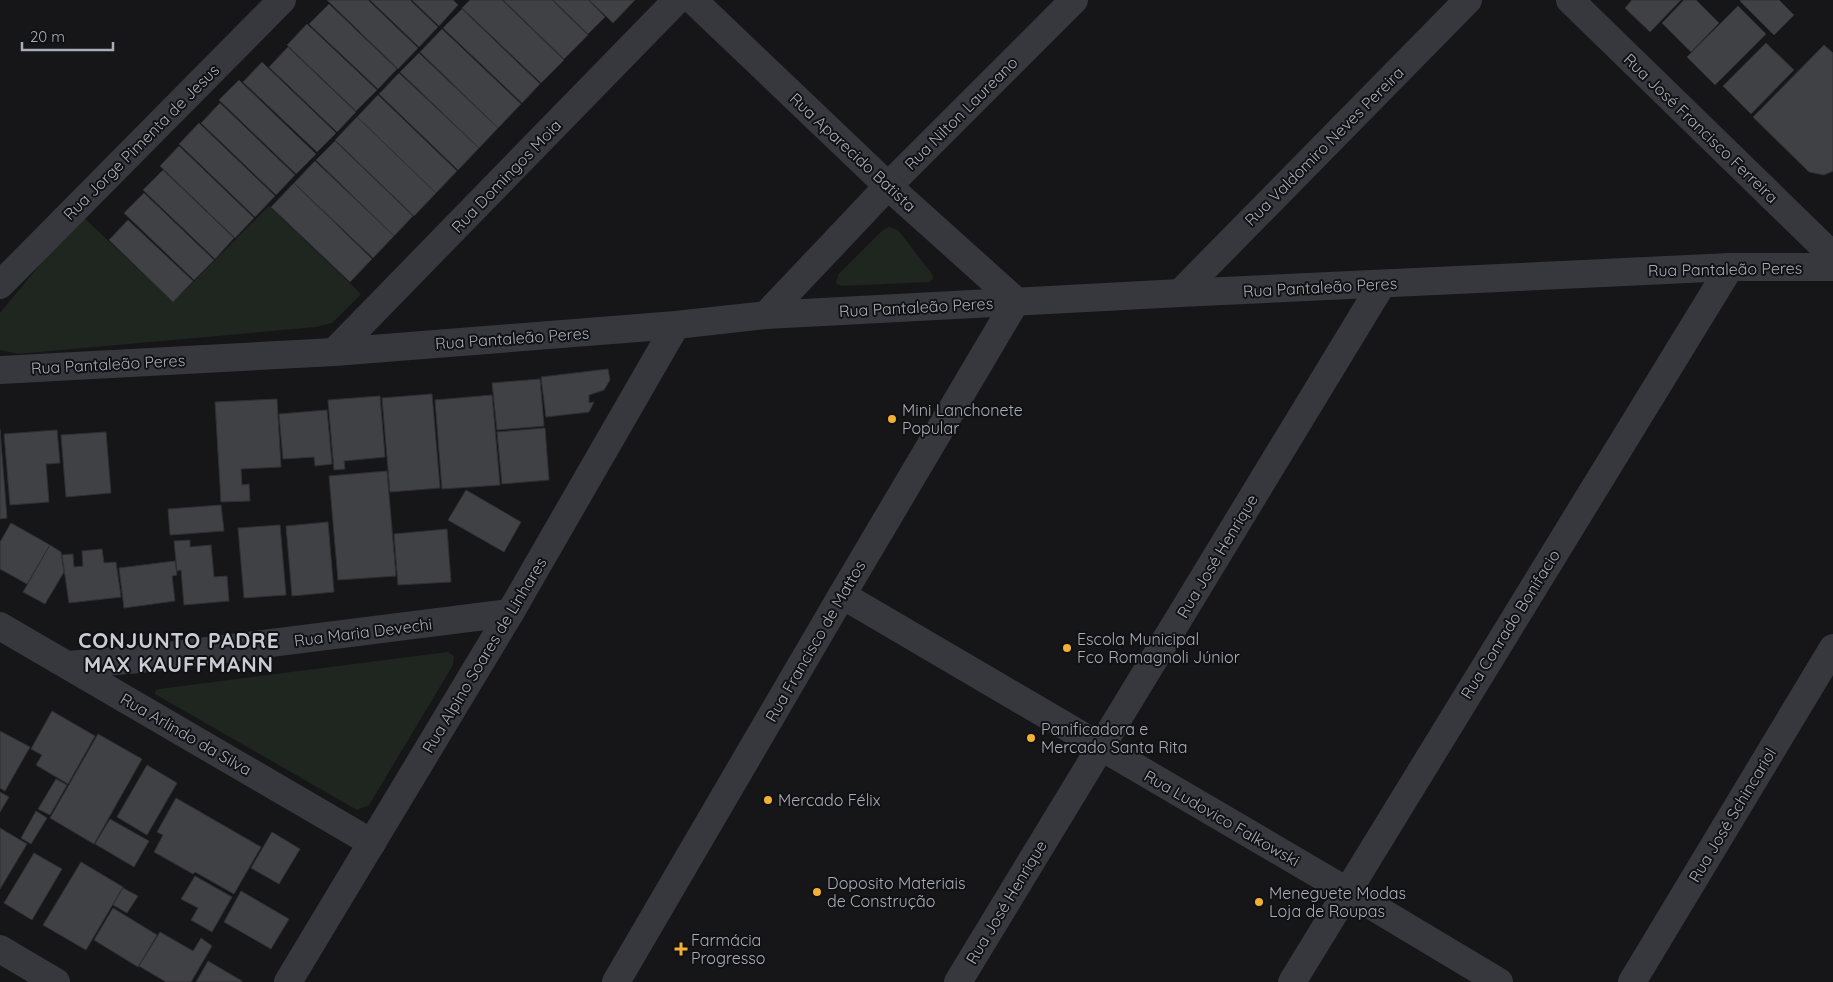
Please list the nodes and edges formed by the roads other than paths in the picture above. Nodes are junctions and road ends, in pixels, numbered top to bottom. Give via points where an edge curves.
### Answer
1 (282, 0) edge
2 (677, 0) edge
3 (693, 0) edge
4 (1074, 0) edge
5 (1468, 0) edge
6 (1570, 0) edge
7 (888, 186) junction
8 (1833, 256) edge
9 (1730, 267) junction
10 (1833, 267) edge
11 (1382, 284) junction
12 (0, 285) edge
13 (1180, 293) junction
14 (1016, 301) junction
15 (766, 315) junction
16 (676, 325) junction
17 (334, 352) junction
18 (0, 370) edge
19 (842, 595) junction
20 (510, 614) junction
21 (0, 626) edge
22 (1833, 648) edge
23 (68, 665) junction
24 (1100, 747) junction
25 (372, 843) junction
26 (1347, 891) junction
27 (0, 949) edge
28 (56, 982) edge
29 (288, 982) edge
30 (616, 982) edge
31 (958, 982) edge
32 (1292, 982) edge
33 (1498, 982) edge
34 (1632, 982) edge

1 - 12 street, Rua Jorge Pimenta de Jesus
2 - 17 street, Rua Domingos Moia
3 - 7 street, Rua Aparecido Batista
4 - 7 street, Rua Nilton Laureano
5 - 13 street, Rua Valdomiro Neves Pereira
6 - 8 street, Rua José Francisco Ferreira
7 - 14 street, Rua Aparecido Batista
7 - 15 street, Rua Nilton Laureano
9 - 10 street, Rua Pantaleão Peres
9 - 11 street, Rua Pantaleão Peres
9 - 26 street, Rua Conrado Bonifacio
11 - 13 street, Rua Pantaleão Peres
11 - 24 street, Rua José Henrique
13 - 14 street, Rua Pantaleão Peres
14 - 15 street, Rua Pantaleão Peres
14 - 19 street, Rua Francisco de Mattos
15 - 16 street, Rua Pantaleão Peres
16 - 17 street, Rua Pantaleão Peres
16 - 20 street, Rua Alpino Soares de Linhares
17 - 18 street, Rua Pantaleão Peres
19 - 24 street, Rua Ludovico Falkowski
19 - 30 street, Rua Francisco de Mattos
20 - 23 street, Rua Maria Devechi via 151,658
20 - 25 street, Rua Alpino Soares de Linhares
21 - 23 street, Rua Arlindo da Silva
22 - 34 street, Rua José Schincariol
23 - 25 street, Rua Arlindo da Silva
24 - 26 street, Rua Ludovico Falkowski
24 - 31 street, Rua José Henrique
25 - 29 street, Rua Alpino Soares de Linhares
26 - 32 street, Rua Conrado Bonifacio
26 - 33 street, Rua Ludovico Falkowski
27 - 28 street

